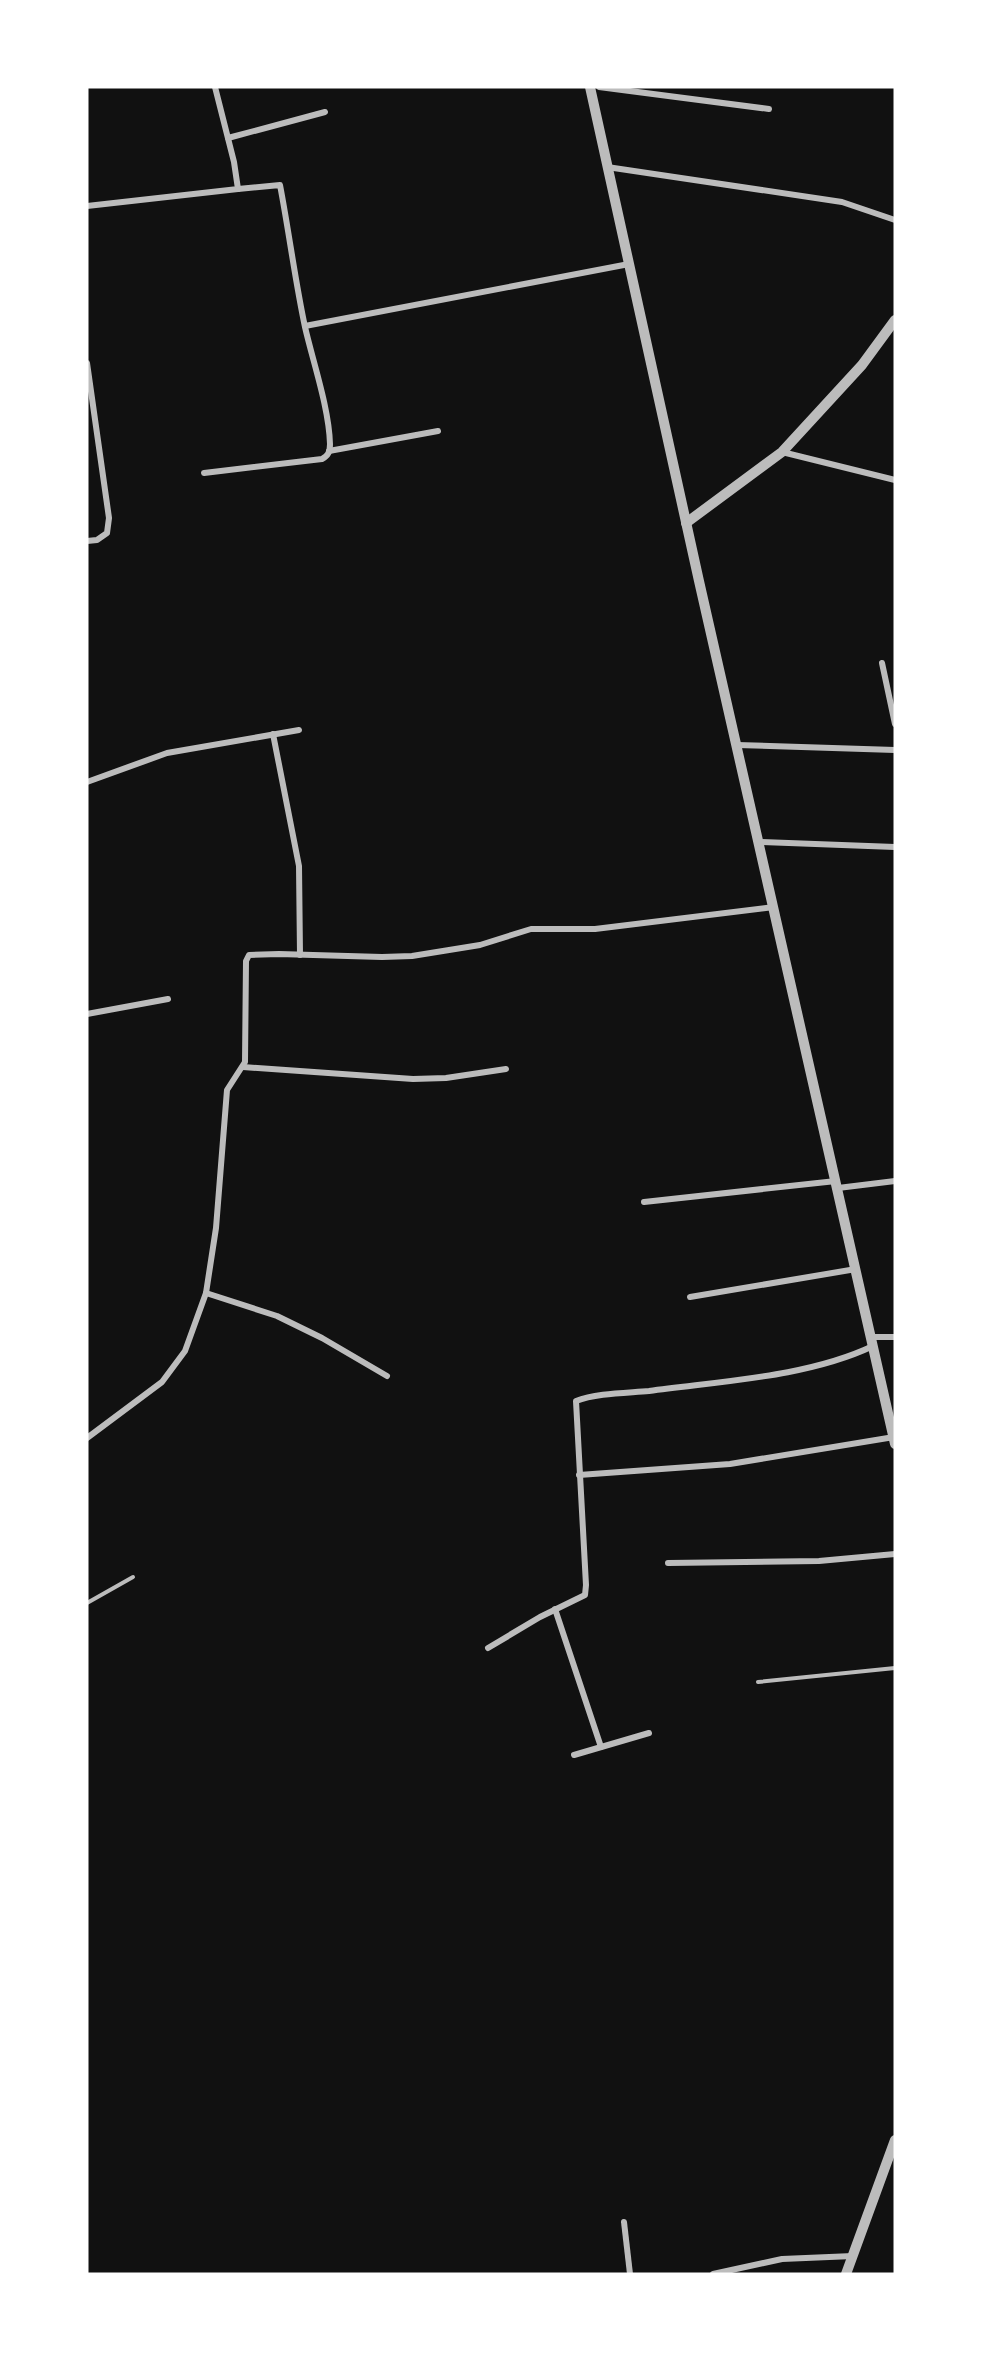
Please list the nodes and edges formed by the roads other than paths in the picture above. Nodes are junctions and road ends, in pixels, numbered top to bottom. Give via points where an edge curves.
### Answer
1 (215, 87) edge
2 (590, 87) edge
3 (599, 87) edge
4 (769, 109) dead end
5 (325, 112) dead end
6 (228, 138) junction
7 (607, 167) junction
8 (238, 189) junction
9 (87, 206) edge
10 (895, 220) edge
11 (629, 264) junction
12 (895, 320) edge
13 (305, 326) junction
14 (87, 363) edge
15 (438, 430) dead end
16 (330, 451) junction
17 (782, 452) junction
18 (204, 473) dead end
19 (895, 480) edge
20 (686, 523) junction
21 (87, 541) edge
22 (882, 663) dead end
23 (892, 696) edge
24 (895, 724) edge
25 (299, 730) dead end
26 (273, 734) junction
27 (736, 745) junction
28 (895, 750) edge
29 (87, 782) edge
30 (759, 842) junction
31 (895, 847) edge
32 (774, 907) junction
33 (300, 955) junction
34 (168, 999) dead end
35 (87, 1014) edge
36 (243, 1067) junction
37 (506, 1069) dead end
38 (895, 1181) edge
39 (837, 1184) junction
40 (644, 1202) dead end
41 (856, 1269) junction
42 (206, 1293) junction
43 (690, 1297) dead end
44 (895, 1337) edge
45 (872, 1342) junction
46 (387, 1376) dead end
47 (87, 1438) edge
48 (895, 1442) edge
49 (579, 1475) junction
50 (895, 1554) edge
51 (668, 1563) dead end
52 (133, 1577) dead end
53 (87, 1603) edge
54 (555, 1609) junction
55 (488, 1648) dead end
56 (895, 1668) edge
57 (758, 1682) dead end
58 (650, 1733) dead end
59 (601, 1747) junction
60 (574, 1755) dead end
61 (895, 2140) edge
62 (624, 2222) dead end
63 (853, 2256) junction
64 (630, 2274) edge
65 (713, 2274) edge
66 (846, 2274) edge

1 - 6 street
2 - 7 street
3 - 4 street
5 - 6 street
6 - 8 street
7 - 10 street via 842,202
7 - 11 street
8 - 9 street
8 - 13 street via 280,185
11 - 13 street
11 - 20 street
12 - 17 street via 862,365
13 - 16 street
14 - 21 street via 110,518 107,533
15 - 16 street
16 - 18 street via 317,460
17 - 19 street
17 - 20 street
20 - 27 street
22 - 23 street
23 - 24 street
25 - 26 street
26 - 29 street via 167,753
26 - 33 street via 299,866
27 - 28 street
27 - 30 street
30 - 31 street
30 - 32 street
32 - 33 street via 595,928 531,929 480,945 412,956
32 - 39 street
33 - 36 street via 252,954 247,958
34 - 35 street
36 - 37 street via 413,1079
36 - 42 street via 227,1089 216,1228
38 - 39 street
39 - 40 street
39 - 41 street
41 - 43 street
41 - 45 street
42 - 46 street via 277,1316
42 - 47 street via 185,1351 162,1382
44 - 45 street
45 - 48 street
45 - 49 street via 851,1356 827,1364 578,1401
48 - 49 street via 730,1464
49 - 54 street via 586,1592 578,1600
50 - 51 street via 819,1561
52 - 53 lane
54 - 55 street
54 - 59 street
56 - 57 lane
58 - 59 street
59 - 60 street
61 - 63 street
62 - 64 street
63 - 65 street via 782,2259
63 - 66 street

